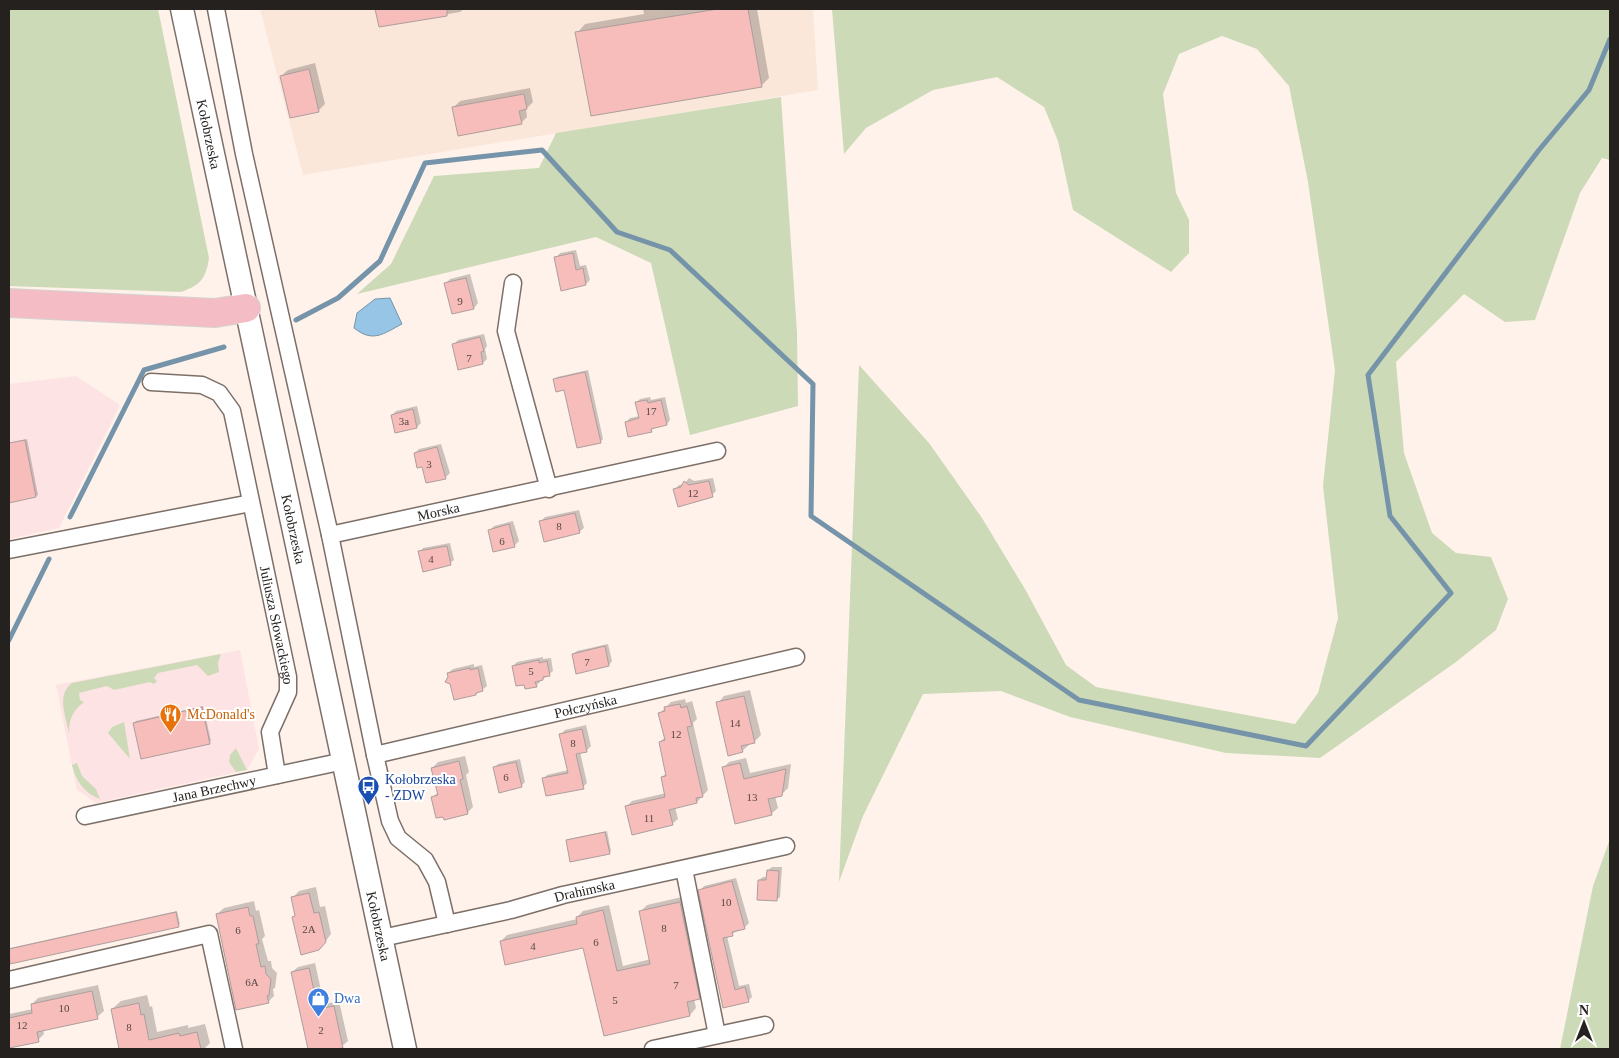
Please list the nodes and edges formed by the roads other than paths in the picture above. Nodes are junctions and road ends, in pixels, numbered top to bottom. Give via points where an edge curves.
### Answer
1 (182, 9) edge
2 (216, 9) edge
3 (513, 283) dead end
4 (9, 304) edge
5 (246, 308) junction
6 (150, 382) dead end
7 (717, 451) dead end
8 (549, 489) junction
9 (251, 503) junction
10 (330, 535) junction
11 (9, 550) edge
12 (796, 657) dead end
13 (375, 754) junction
14 (344, 761) junction
15 (277, 776) junction
16 (85, 816) dead end
17 (786, 846) dead end
18 (684, 868) junction
19 (447, 924) junction
20 (382, 938) junction
21 (9, 980) edge
22 (765, 1025) dead end
23 (717, 1035) junction
24 (234, 1049) edge
25 (406, 1049) edge
26 (653, 1049) edge

1 - 5 main road, Kołobrzeska
2 - 10 street via 244,154
3 - 8 street via 506,331
4 - 5 highway via 215,313
5 - 14 main road, Kołobrzeska
6 - 9 street, Juliusza Słowackiego via 202,385 219,393 232,411
7 - 8 street, Morska
8 - 10 street, Morska
9 - 11 street
9 - 15 street, Juliusza Słowackiego via 288,677 288,692 270,732
10 - 13 street
12 - 13 street, Połczyńska
13 - 19 street via 390,821 398,838 425,860 437,882
14 - 15 street, Jana Brzechwy
14 - 20 main road, Kołobrzeska
15 - 16 street, Jana Brzechwy
17 - 18 street, Drahimska
18 - 19 street, Drahimska
18 - 23 street
19 - 20 street, Drahimska
20 - 25 main road, Kołobrzeska
21 - 24 street via 209,934
22 - 23 street
23 - 26 street

